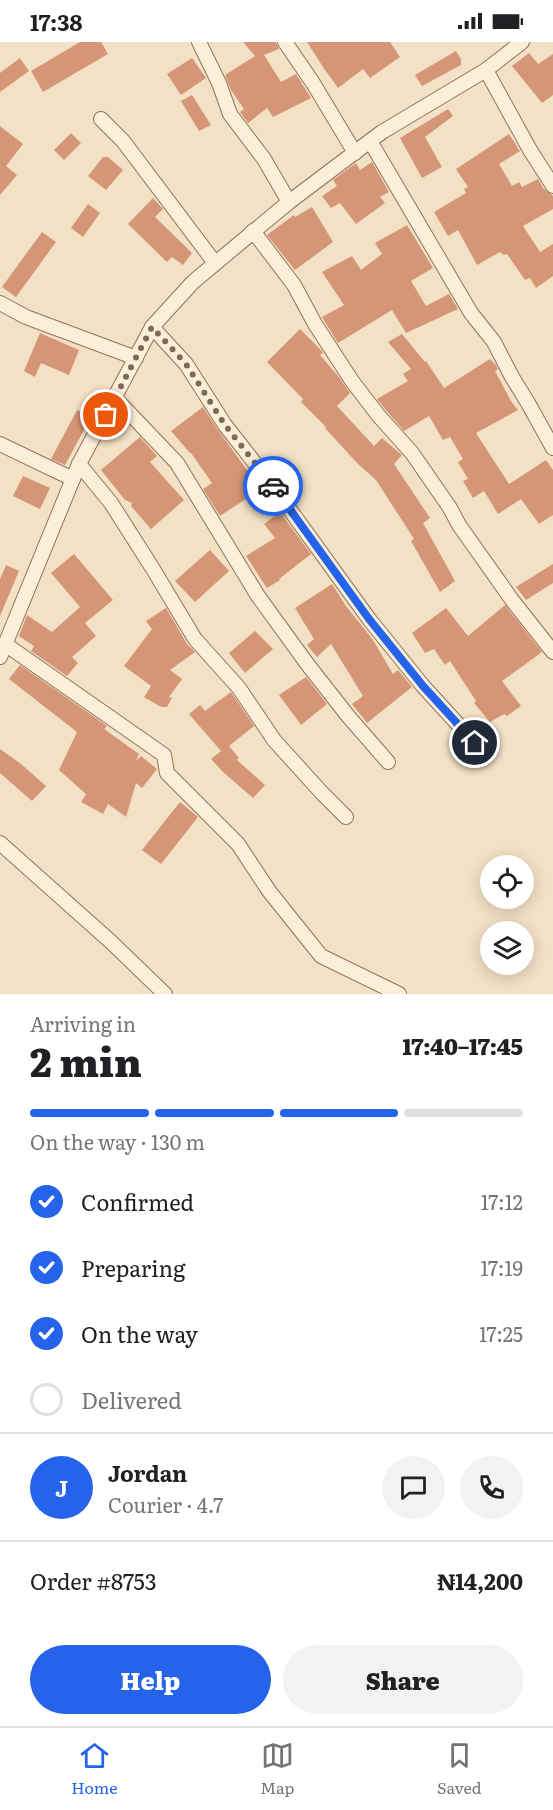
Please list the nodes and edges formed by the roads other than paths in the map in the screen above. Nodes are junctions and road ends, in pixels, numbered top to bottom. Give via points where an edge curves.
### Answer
1 (200, 42) edge
2 (285, 42) edge
3 (521, 42) edge
4 (486, 70) junction
5 (101, 119) dead end
6 (370, 141) junction
7 (355, 153) junction
8 (553, 186) edge
9 (289, 202) junction
10 (254, 231) junction
11 (215, 263) junction
12 (0, 303) edge
13 (152, 327) junction
14 (136, 358) junction
15 (115, 398) junction
16 (0, 444) edge
17 (553, 448) edge
18 (79, 464) junction
19 (73, 479) junction
20 (3, 650) edge
21 (553, 652) edge
22 (475, 743) dead end
23 (388, 762) dead end
24 (346, 817) dead end
25 (0, 843) edge
26 (165, 994) edge
27 (399, 994) edge

1 - 9 street via 230,114 264,159
2 - 7 street
3 - 4 street
4 - 6 street
4 - 8 street
5 - 11 street via 123,141
6 - 7 street
6 - 17 street via 471,313 494,342
7 - 9 street
9 - 10 street
10 - 11 street
10 - 21 street via 294,285 352,381 412,453 512,600
11 - 13 street
12 - 14 street via 26,317
13 - 14 street
13 - 22 street via 186,364 225,425 369,619
14 - 15 street
15 - 18 street
15 - 23 street via 177,463 258,596 348,716
16 - 19 street
18 - 19 street
18 - 24 street via 111,503 195,639 239,688 274,740
19 - 20 street
20 - 27 street via 164,755 167,773 238,844 269,891 321,956
25 - 26 street

